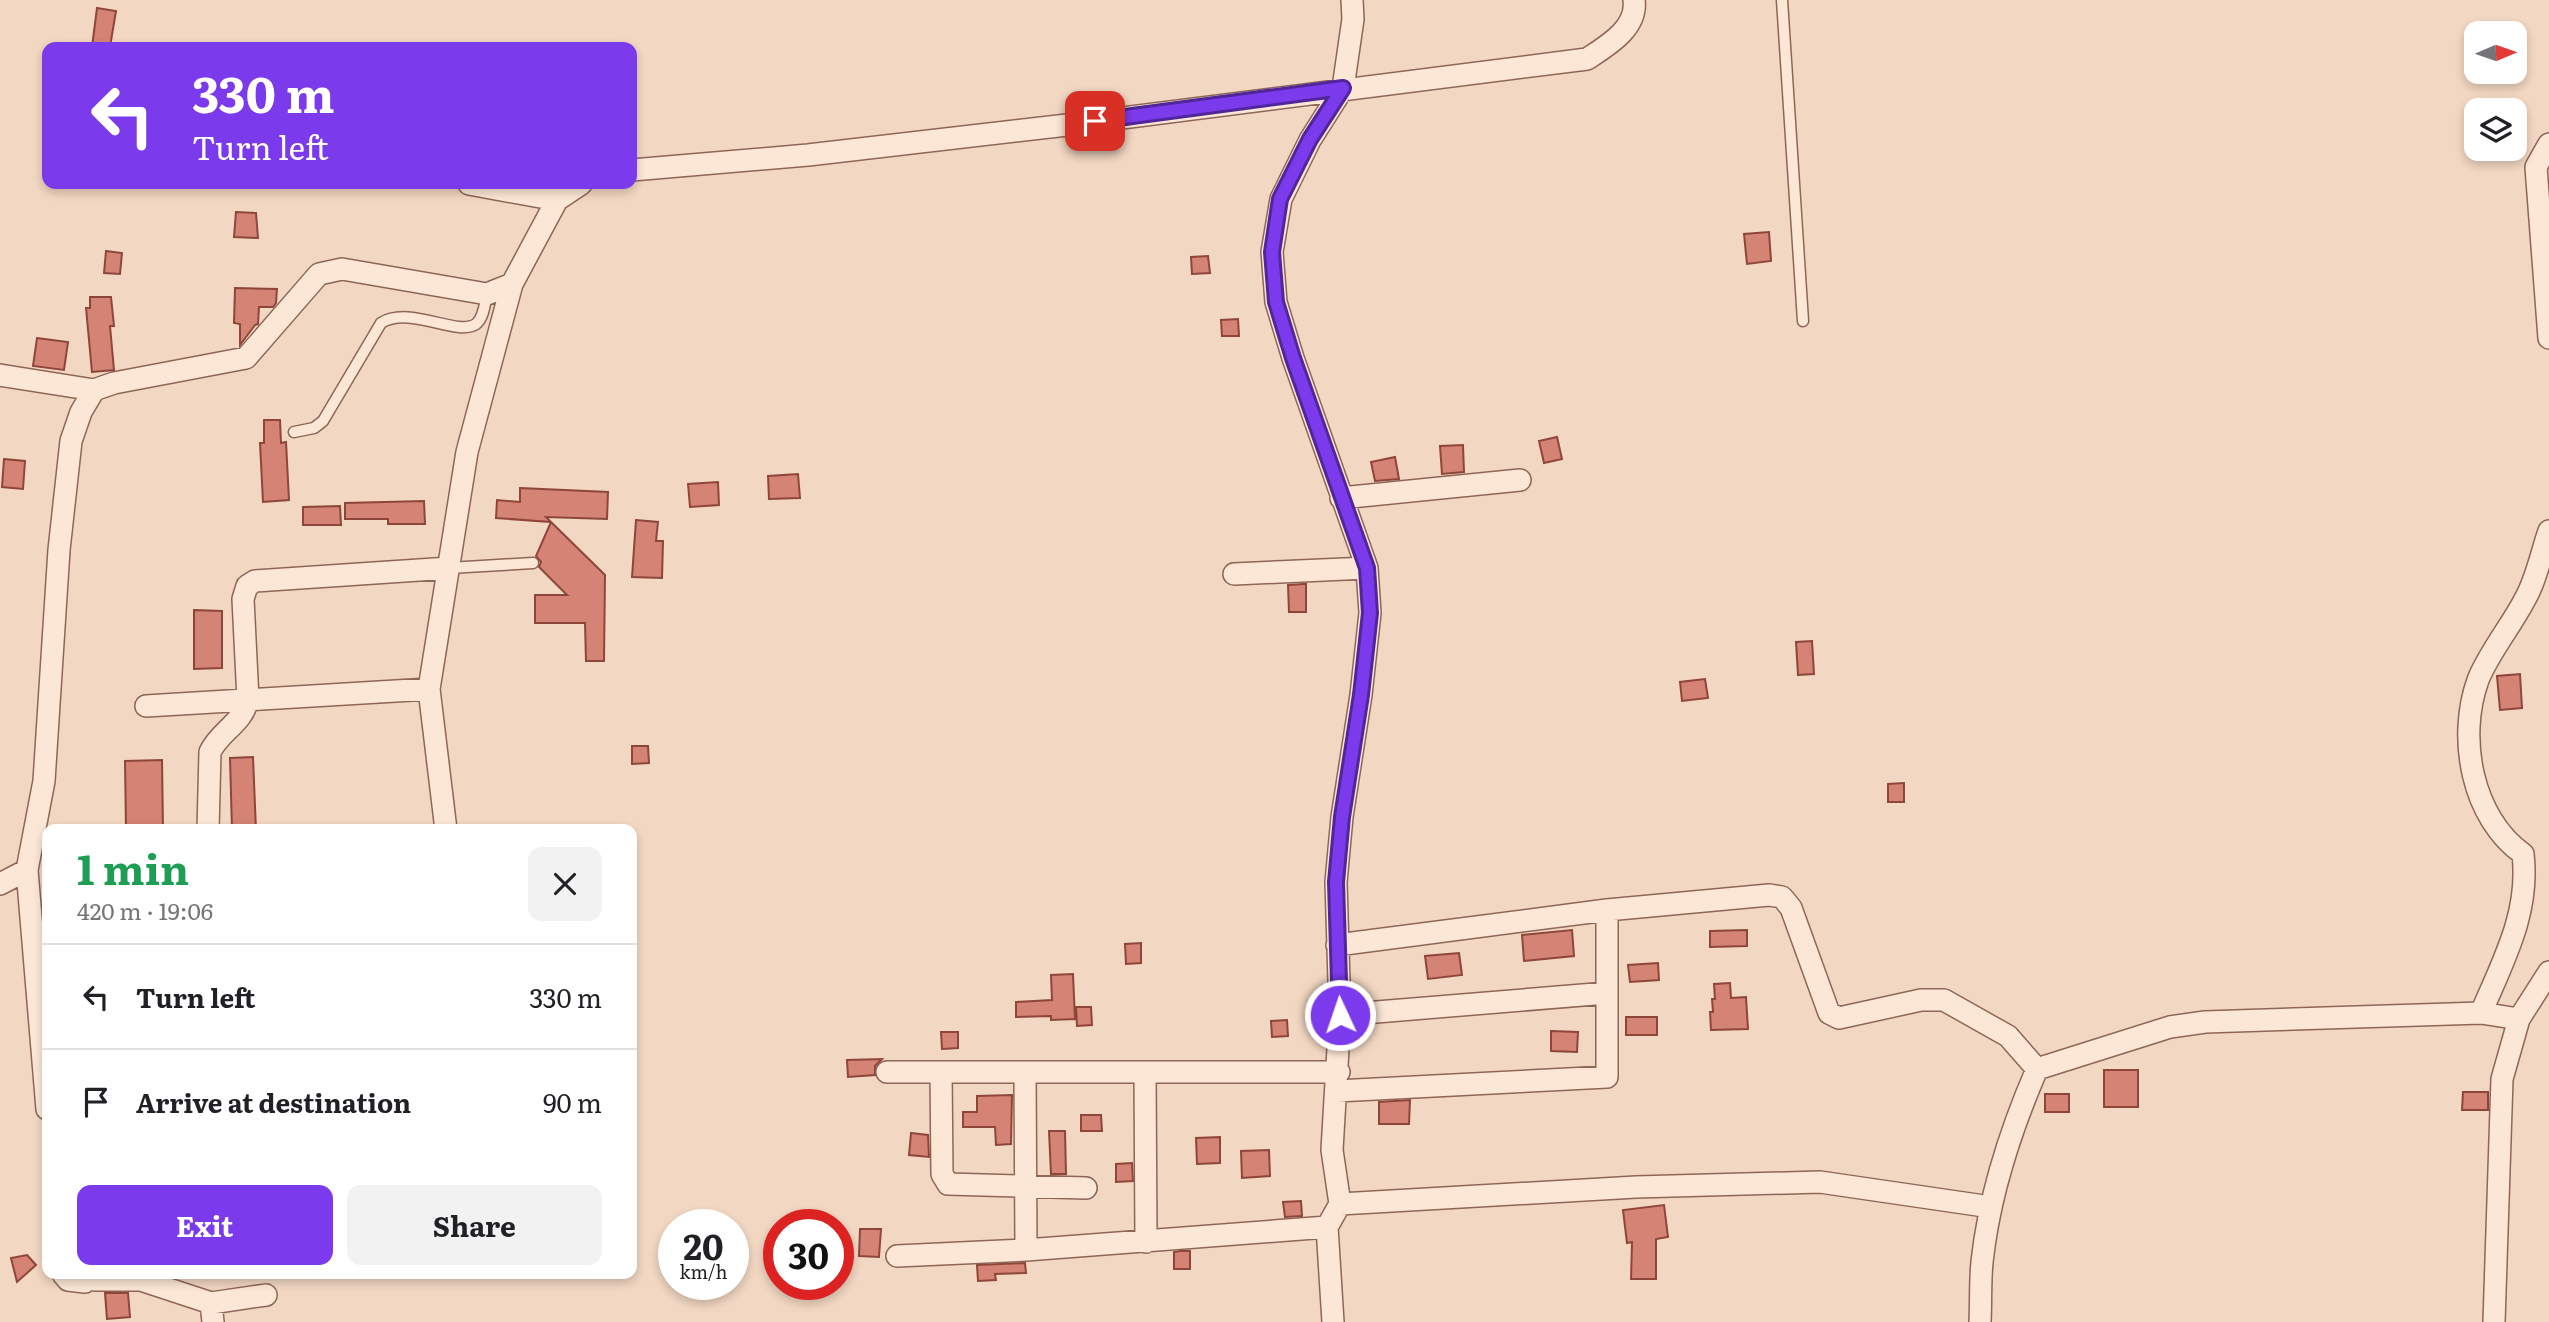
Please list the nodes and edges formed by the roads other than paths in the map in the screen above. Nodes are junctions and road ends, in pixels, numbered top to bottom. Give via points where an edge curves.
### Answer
1 (1352, 0) edge
2 (1634, 0) edge
3 (1782, 0) edge
4 (1343, 88) junction
5 (2549, 144) edge
6 (637, 170) edge
7 (497, 189) edge
8 (574, 189) edge
9 (557, 200) junction
10 (512, 284) junction
11 (488, 293) junction
12 (1803, 321) dead end
13 (2549, 338) edge
14 (0, 375) edge
15 (93, 390) junction
16 (294, 432) dead end
17 (1520, 480) dead end
18 (1341, 498) junction
19 (2549, 531) edge
20 (533, 563) dead end
21 (449, 568) junction
22 (1367, 568) junction
23 (1234, 574) dead end
24 (429, 689) junction
25 (248, 700) junction
26 (146, 706) dead end
27 (208, 824) edge
28 (445, 824) edge
29 (27, 870) junction
30 (0, 884) edge
31 (1607, 910) junction
32 (1337, 945) junction
33 (2549, 972) edge
34 (1607, 993) junction
35 (2482, 1013) junction
36 (1340, 1015) junction
37 (2519, 1019) junction
38 (42, 1049) edge
39 (2037, 1069) junction
40 (887, 1072) dead end
41 (941, 1072) junction
42 (1025, 1072) junction
43 (1145, 1072) junction
44 (1338, 1082) junction
45 (1026, 1187) junction
46 (1086, 1188) dead end
47 (1340, 1204) junction
48 (1991, 1207) junction
49 (1326, 1227) junction
50 (1146, 1242) junction
51 (1026, 1251) junction
52 (897, 1256) dead end
53 (67, 1279) edge
54 (266, 1295) dead end
55 (212, 1312) edge
56 (1333, 1322) edge
57 (1980, 1322) edge
58 (2494, 1322) edge

1 - 4 street
2 - 4 street via 1635,9 1619,38 1587,59
3 - 12 lane
4 - 6 street via 958,138
4 - 18 street via 1310,139 1280,199 1272,252 1276,302
5 - 13 street via 2536,167
7 - 9 street
8 - 9 street
9 - 10 street
10 - 11 street
10 - 21 street via 467,452
11 - 15 street via 342,269 318,274 246,358
11 - 16 lane via 481,317 466,327 406,316 381,323 323,421
14 - 15 street
15 - 29 street via 71,441 44,781
17 - 18 street
18 - 22 street
19 - 35 street via 2526,598 2478,680 2471,718 2469,758 2482,805 2505,841 2523,854 2525,867 2522,910
20 - 21 lane
21 - 24 street
21 - 25 street via 255,581 247,586 243,598
22 - 23 street
22 - 32 street via 1370,613 1342,817
24 - 25 street
24 - 28 street
25 - 26 street
25 - 27 street via 245,713 210,752
29 - 30 street
29 - 38 street
31 - 32 street
31 - 34 street
31 - 39 street via 1782,897 1791,908 1829,1013 1839,1018 1921,999 1944,1000 2008,1036
32 - 36 street
33 - 37 street
34 - 36 street
34 - 44 street via 1607,1077
35 - 37 street
35 - 39 street via 2205,1022 2170,1027
36 - 44 street
37 - 58 street via 2500,1093
39 - 48 street
40 - 41 street
41 - 42 street
41 - 45 street via 943,1180 948,1184
42 - 43 street
42 - 45 street
43 - 44 street
43 - 50 street
44 - 47 street via 1332,1150
45 - 46 street
45 - 51 street
47 - 48 street via 1820,1182
47 - 49 street
48 - 57 street via 1982,1263
49 - 50 street
49 - 56 street
50 - 51 street
51 - 52 street
53 - 55 street via 141,1280
54 - 55 street

